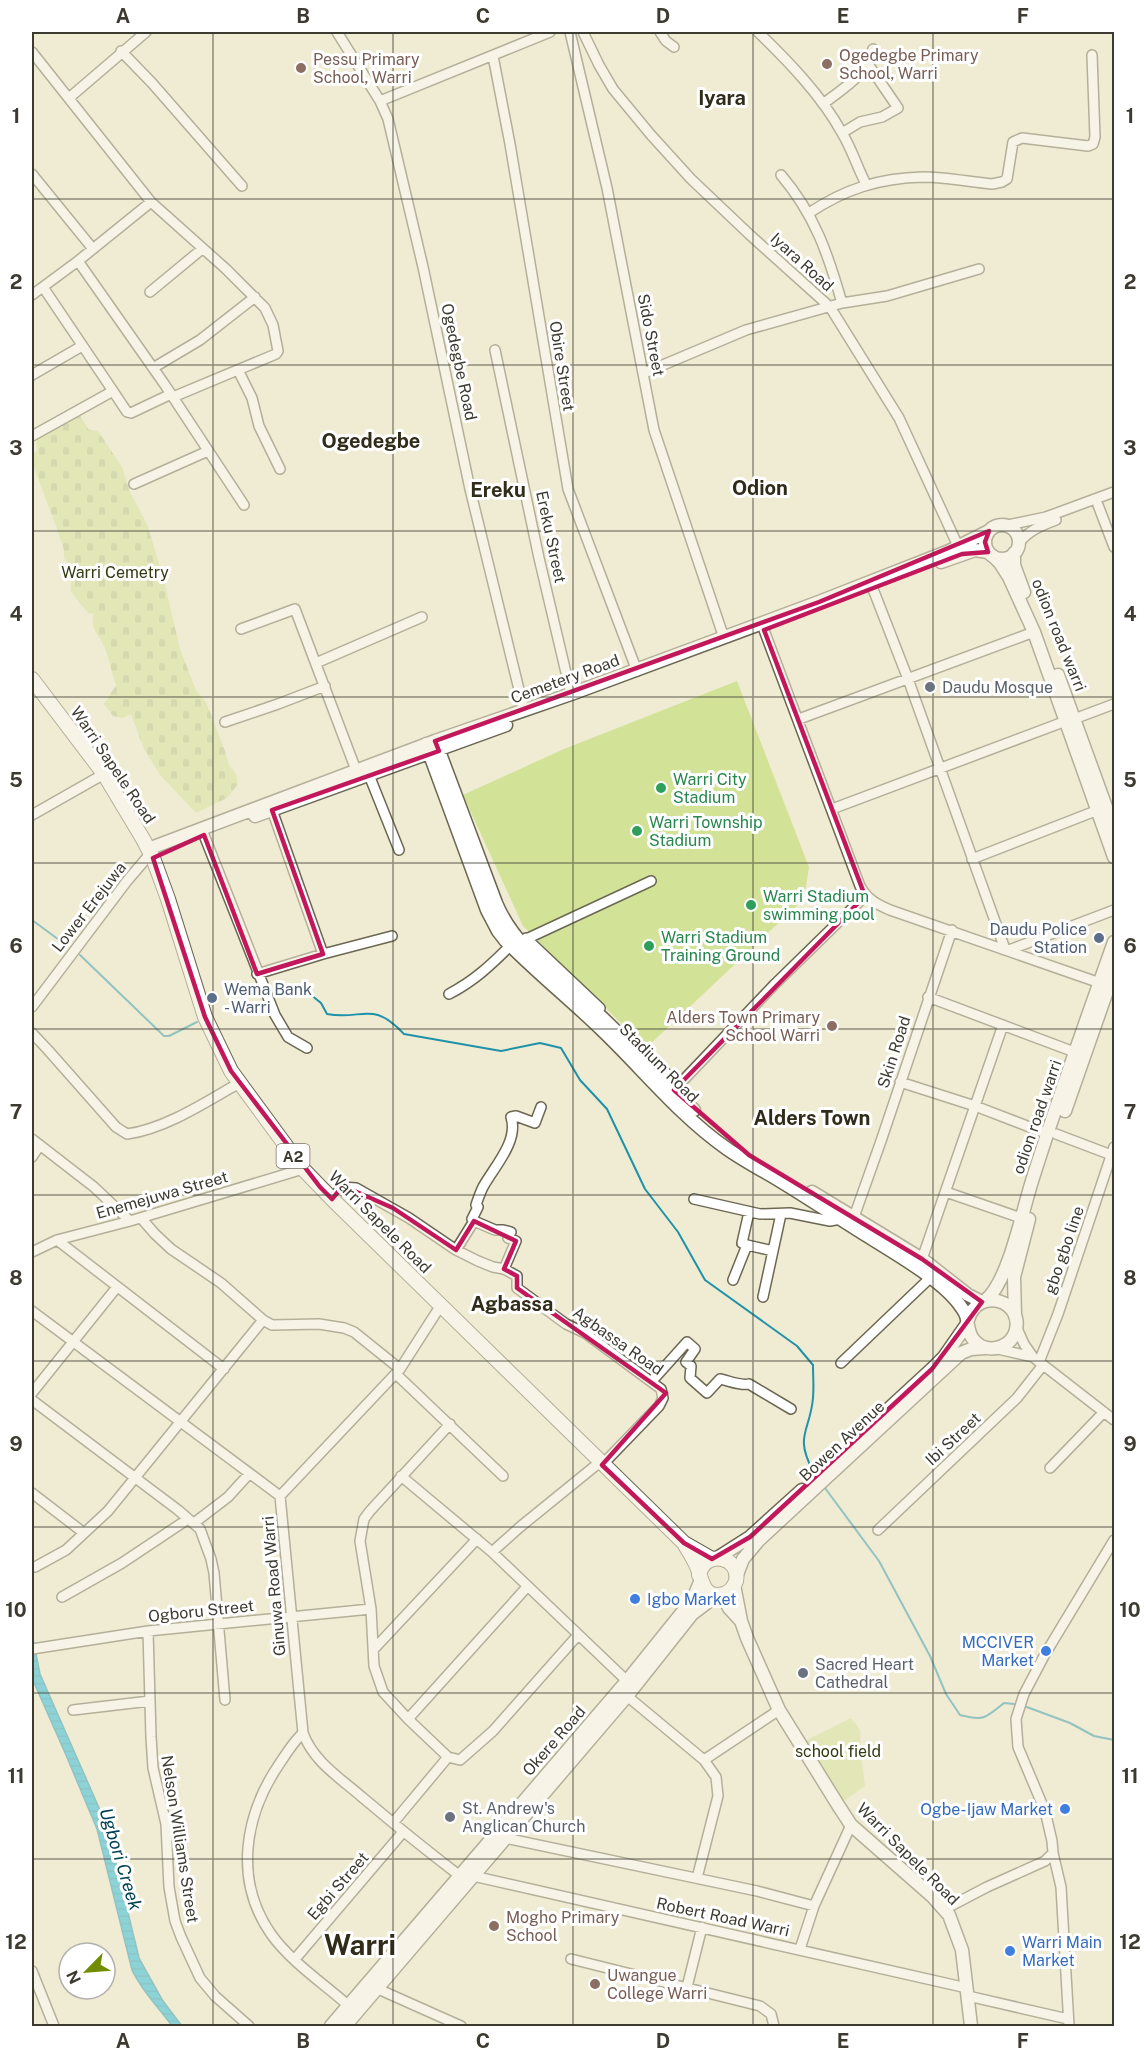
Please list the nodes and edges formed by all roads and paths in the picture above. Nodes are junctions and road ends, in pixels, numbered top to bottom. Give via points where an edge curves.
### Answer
1 (146, 32) edge
2 (337, 32) edge
3 (550, 32) edge
4 (570, 32) edge
5 (583, 32) edge
6 (660, 32) edge
7 (758, 32) edge
8 (674, 47) dead end
9 (873, 49) dead end
10 (121, 51) junction
11 (32, 52) edge
12 (1092, 55) dead end
13 (493, 56) junction
14 (868, 64) junction
15 (69, 98) junction
16 (380, 101) junction
17 (823, 104) junction
18 (842, 133) junction
19 (32, 174) edge
20 (781, 175) dead end
21 (866, 184) junction
22 (242, 186) dead end
23 (151, 202) junction
24 (809, 213) junction
25 (93, 249) junction
26 (202, 249) junction
27 (78, 261) junction
28 (980, 269) dead end
29 (43, 287) junction
30 (150, 292) dead end
31 (32, 293) edge
32 (255, 297) junction
33 (842, 303) junction
34 (830, 307) junction
35 (82, 346) junction
36 (495, 350) dead end
37 (153, 368) junction
38 (238, 370) junction
39 (644, 373) junction
40 (32, 375) edge
41 (113, 391) junction
42 (172, 396) junction
43 (32, 436) edge
44 (208, 451) junction
45 (280, 469) dead end
46 (134, 484) dead end
47 (1114, 492) edge
48 (1114, 498) edge
49 (1098, 505) junction
50 (244, 506) dead end
51 (1003, 526) junction
52 (989, 531) junction
53 (958, 546) junction
54 (1114, 547) edge
55 (1016, 549) junction
56 (990, 554) junction
57 (873, 589) junction
58 (422, 617) dead end
59 (241, 628) dead end
60 (764, 630) junction
61 (1034, 632) junction
62 (724, 638) junction
63 (316, 663) junction
64 (637, 670) junction
65 (32, 679) edge
66 (908, 679) junction
67 (325, 686) junction
68 (571, 694) junction
69 (1114, 704) edge
70 (525, 710) junction
71 (799, 719) junction
72 (1070, 720) junction
73 (225, 722) dead end
74 (432, 747) junction
75 (356, 770) junction
76 (940, 770) junction
77 (104, 774) junction
78 (369, 775) junction
79 (832, 809) junction
80 (272, 810) junction
81 (1098, 810) junction
82 (32, 815) edge
83 (1114, 829) edge
84 (204, 835) junction
85 (399, 850) dead end
86 (150, 854) junction
87 (1114, 857) edge
88 (972, 859) junction
89 (651, 881) dead end
90 (865, 896) junction
91 (1114, 910) edge
92 (951, 930) junction
93 (392, 936) dead end
94 (519, 942) junction
95 (1114, 942) edge
96 (1007, 950) junction
97 (323, 954) junction
98 (1114, 971) edge
99 (257, 974) junction
100 (1108, 987) edge
101 (449, 994) dead end
102 (928, 997) junction
103 (32, 1007) edge
104 (1003, 1025) junction
105 (32, 1033) edge
106 (307, 1048) dead end
107 (1077, 1053) junction
108 (900, 1082) junction
109 (239, 1083) junction
110 (676, 1087) junction
111 (975, 1106) junction
112 (541, 1107) dead end
113 (1052, 1134) junction
114 (36, 1142) edge
115 (1114, 1153) edge
116 (32, 1157) edge
117 (303, 1169) junction
118 (946, 1192) junction
119 (332, 1199) junction
120 (694, 1199) dead end
121 (749, 1212) junction
122 (781, 1214) junction
123 (854, 1217) junction
124 (141, 1218) junction
125 (1022, 1218) junction
126 (840, 1219) junction
127 (130, 1221) junction
128 (474, 1221) junction
129 (57, 1240) junction
130 (747, 1245) junction
131 (456, 1250) junction
132 (773, 1251) junction
133 (32, 1252) edge
134 (922, 1259) junction
135 (504, 1269) junction
136 (930, 1278) junction
137 (733, 1280) dead end
138 (117, 1287) junction
139 (764, 1298) dead end
140 (984, 1301) junction
141 (441, 1305) junction
142 (32, 1311) edge
143 (263, 1320) junction
144 (968, 1322) junction
145 (1016, 1322) junction
146 (73, 1342) junction
147 (991, 1348) junction
148 (1038, 1361) junction
149 (841, 1363) dead end
150 (224, 1369) junction
151 (398, 1371) junction
152 (652, 1381) junction
153 (32, 1393) edge
154 (32, 1400) edge
155 (791, 1409) dead end
156 (1104, 1412) junction
157 (1114, 1420) edge
158 (181, 1423) junction
159 (450, 1424) junction
160 (601, 1463) junction
161 (1050, 1468) dead end
162 (249, 1474) junction
163 (401, 1476) junction
164 (503, 1476) dead end
165 (135, 1479) junction
166 (32, 1493) edge
167 (280, 1496) junction
168 (191, 1521) junction
169 (878, 1530) dead end
170 (84, 1533) junction
171 (477, 1539) junction
172 (1114, 1540) edge
173 (684, 1543) junction
174 (492, 1552) junction
175 (714, 1559) junction
176 (35, 1567) dead end
177 (700, 1578) junction
178 (735, 1581) junction
179 (527, 1587) junction
180 (719, 1595) junction
181 (62, 1597) dead end
182 (371, 1609) junction
183 (291, 1617) junction
184 (741, 1621) junction
185 (218, 1624) junction
186 (148, 1631) junction
187 (578, 1635) junction
188 (33, 1648) edge
189 (374, 1649) junction
190 (627, 1681) junction
191 (627, 1696) junction
192 (225, 1700) dead end
193 (150, 1701) junction
194 (73, 1710) dead end
195 (779, 1710) junction
196 (408, 1719) junction
197 (303, 1733) junction
198 (448, 1757) junction
199 (704, 1760) junction
200 (393, 1823) junction
201 (851, 1825) junction
202 (404, 1832) junction
203 (505, 1838) junction
204 (1053, 1853) junction
205 (460, 1875) junction
206 (473, 1876) junction
207 (698, 1878) junction
208 (814, 1905) junction
209 (945, 1909) junction
210 (702, 1927) junction
211 (800, 1949) junction
212 (295, 1959) junction
213 (571, 1959) dead end
214 (32, 1971) edge
215 (687, 1987) junction
216 (378, 1989) junction
217 (967, 1992) junction
218 (349, 2006) junction
219 (1069, 2023) edge
220 (54, 2026) edge
221 (249, 2026) edge
222 (332, 2026) edge
223 (345, 2026) edge
224 (461, 2026) edge
225 (774, 2026) edge
226 (971, 2026) edge

1 - 10 street
2 - 16 street, Ogedegbe Road
3 - 13 street
4 - 39 street, Sido Street via 607,188
5 - 34 street, Iyara Road via 613,88 651,135 691,179
6 - 8 street
7 - 17 street
9 - 14 street
10 - 15 street
10 - 22 street
11 - 15 street
12 - 21 street via 1093,144 1016,140 1007,179 992,184 925,177
13 - 16 street
13 - 64 street, Obire Street via 568,489
14 - 17 street
14 - 18 street via 899,106
15 - 23 street
16 - 70 street, Ogedegbe Road via 395,146 470,489
17 - 18 street
18 - 21 street
19 - 25 street
20 - 24 street
21 - 24 street
23 - 25 street
23 - 26 street
24 - 33 street
25 - 27 street
26 - 30 street
26 - 32 street
27 - 29 street
27 - 37 street
28 - 33 street via 886,296
29 - 31 street
29 - 35 street
32 - 37 street via 200,340
32 - 38 street via 273,325 278,351
33 - 34 street
34 - 39 street via 746,330
34 - 53 street, Iyara Road via 896,412
35 - 40 street
35 - 41 street
36 - 68 street, Ereku Street
37 - 42 street
38 - 42 street
38 - 45 street
39 - 62 street, Sido Street via 666,470
41 - 42 street via 131,413
41 - 43 street
42 - 44 street
44 - 46 street
44 - 50 street
47 - 51 street via 1046,517
48 - 49 street
49 - 54 street
49 - 55 street via 1033,529
51 - 52 main road
51 - 55 main road via 1018,539
52 - 53 main road, Cemetery Road
52 - 56 main road via 985,542
53 - 62 main road, Cemetery Road
55 - 56 main road via 1006,558
55 - 72 main road, odion road warri via 1013,560
56 - 57 main road, Cemetery Road via 975,550
56 - 61 main road, odion road warri via 1009,578
57 - 60 main road, Cemetery Road
57 - 66 street
58 - 63 street
59 - 63 street via 295,609
60 - 71 street
60 - 74 main road, Cemetery Road via 695,658
61 - 66 street
61 - 72 main road, odion road warri
62 - 64 main road, Cemetery Road
63 - 67 street
64 - 68 main road, Cemetery Road
65 - 77 highway, Warri Sapele Road / A2
66 - 71 street
66 - 76 street
67 - 73 street
67 - 75 street
68 - 70 main road, Cemetery Road
69 - 72 street
70 - 74 main road, Cemetery Road
71 - 79 street
72 - 76 street
72 - 81 main road, odion road warri
72 - 83 main road, odion road warri
74 - 75 main road, Cemetery Road
74 - 78 main road, Cemetery Road
74 - 94 main road, Stadium Road via 487,910 498,931
75 - 86 main road, Cemetery Road
76 - 79 street
76 - 88 street
77 - 82 street
77 - 86 highway, Warri Sapele Road / A2
78 - 80 main road, Cemetery Road
78 - 85 street
79 - 90 street
80 - 84 main road, Cemetery Road
80 - 97 street
81 - 87 main road, odion road warri
81 - 88 street
84 - 86 main road, Cemetery Road
84 - 99 street
86 - 103 street, Lower Erejuwa
86 - 109 highway, Warri Sapele Road / A2 via 205,1017
88 - 96 street
89 - 94 street
90 - 92 street via 890,910
90 - 110 street
91 - 96 street
92 - 96 street
92 - 102 street, Skin Road
93 - 97 street
94 - 101 street via 472,982
94 - 110 main road, Stadium Road
94 - 126 main road, Stadium Road via 707,1133
95 - 100 main road, odion road warri
96 - 100 street
97 - 99 street
98 - 100 main road, odion road warri
99 - 106 street via 282,1029
100 - 107 main road, odion road warri
100 - 113 main road, odion road warri
102 - 104 street
102 - 108 street, Skin Road
104 - 107 street
104 - 111 street
105 - 109 street via 116,1127 127,1134 171,1120
107 - 113 main road, odion road warri
108 - 111 street
108 - 123 street, Skin Road
109 - 117 highway, Warri Sapele Road / A2
110 - 123 main road, Stadium Road via 711,1126 749,1155
111 - 113 street
111 - 118 street
112 - 128 street via 535,1123 511,1117 514,1125 510,1139 483,1188
113 - 115 street
113 - 125 main road, odion road warri
113 - 145 main road, odion road warri via 1016,1264
114 - 116 street
114 - 127 street
115 - 148 street, gbo gbo line
117 - 119 highway, Warri Sapele Road / A2
117 - 124 street, Enemejuwa Street
118 - 125 street
118 - 134 street
119 - 131 street via 342,1187 356,1188
119 - 141 highway, Warri Sapele Road / A2
120 - 121 street
121 - 122 street
121 - 130 street via 742,1243
122 - 126 street
122 - 132 street
123 - 134 main road, Stadium Road
124 - 127 street, Enemejuwa Street
124 - 143 street via 171,1249 221,1283
125 - 140 main road, odion road warri via 1004,1274 996,1290
126 - 136 main road, Stadium Road
127 - 129 street, Enemejuwa Street
128 - 131 street
128 - 135 street via 511,1232 508,1238 516,1241
129 - 133 street, Enemejuwa Street
129 - 138 street
130 - 132 street
130 - 137 street
131 - 135 street
132 - 139 street
134 - 140 main road, Stadium Road via 968,1295
135 - 152 street, Agbassa Road via 517,1276 517,1288
136 - 144 main road, Stadium Road via 957,1302
136 - 149 street
138 - 146 street
138 - 150 street
140 - 144 main road via 972,1309
140 - 145 main road via 1004,1303
141 - 151 street
141 - 160 highway, Warri Sapele Road / A2
142 - 146 street, Ginuwa Road Warri
143 - 150 street
143 - 151 street via 272,1325 344,1328 354,1332
144 - 147 main road via 975,1341
144 - 175 main road, Bowen Avenue via 944,1357 921,1379 750,1537
145 - 147 main road via 1010,1341
145 - 148 street via 1024,1344
146 - 153 street
146 - 158 street, Ginuwa Road Warri
147 - 148 street
147 - 178 main road, Bowen Avenue via 971,1348 961,1353 759,1540 743,1559
148 - 156 street
148 - 169 street, Ibi Street via 1017,1398
150 - 158 street
151 - 159 street
151 - 167 street
152 - 155 street via 687,1342 694,1349 686,1362 691,1366 690,1378 706,1393 720,1379 748,1384
152 - 160 street, Agbassa Road via 661,1389 663,1398
154 - 165 street
156 - 157 street
156 - 161 street
158 - 162 street, Ginuwa Road Warri
158 - 165 street
159 - 163 street
159 - 164 street
160 - 173 highway, Warri Sapele Road / A2
160 - 174 street
162 - 167 street, Ginuwa Road Warri
162 - 168 street via 228,1497
163 - 171 street
163 - 182 street via 370,1511 362,1527 360,1541
165 - 168 street
165 - 170 street
166 - 170 street
167 - 183 street, Ginuwa Road Warri
168 - 181 street
168 - 185 street via 204,1536 211,1559
170 - 176 street via 66,1550
171 - 174 street
171 - 189 street
172 - 204 street via 1044,1656 1016,1719 1018,1747 1045,1811
173 - 175 highway, Warri Sapele Road / A2
173 - 177 highway, Warri Sapele Road / A2
174 - 179 street
175 - 177 highway via 703,1565
175 - 178 highway via 732,1564
177 - 180 highway via 706,1591
177 - 190 main road, Okere Road via 693,1599
178 - 180 highway via 729,1591
178 - 184 main road
179 - 187 street
179 - 196 street
180 - 184 main road
180 - 191 main road, Okere Road via 692,1614
182 - 183 street, Ogboru Street
182 - 189 street
183 - 185 street, Ogboru Street
183 - 197 street, Ginuwa Road Warri
184 - 195 main road, Warri Sapele Road
185 - 186 street, Ogboru Street
185 - 192 street
186 - 188 street, Ogboru Street
186 - 193 street, Nelson Williams Street
187 - 190 street
187 - 198 street via 466,1757
189 - 196 street via 374,1666 383,1692
190 - 205 main road, Okere Road
191 - 199 street
191 - 203 main road, Okere Road
193 - 194 street
193 - 221 street, Nelson Williams Street via 153,1768 165,1818 175,1921 200,1978
195 - 199 street
195 - 201 main road, Warri Sapele Road
196 - 198 street
197 - 200 street, Ginuwa Road Warri via 321,1761
197 - 212 street via 269,1779 255,1810 247,1844 248,1875 257,1908 272,1935
198 - 200 street
199 - 207 street via 716,1778 718,1796
200 - 202 street, Ginuwa Road Warri
201 - 208 street
201 - 209 main road, Warri Sapele Road
202 - 205 street, Ginuwa Road Warri
202 - 212 street, Egbi Street
203 - 206 main road, Okere Road
203 - 207 street
204 - 209 street via 1045,1861
204 - 219 street via 1060,1887
205 - 218 main road, Okere Road
206 - 210 street, Robert Road Warri
206 - 216 main road, Okere Road
207 - 208 street
208 - 211 street
209 - 217 main road, Warri Sapele Road via 958,1938
210 - 211 street, Robert Road Warri
210 - 215 street
211 - 217 street, Robert Road Warri
212 - 218 street
213 - 215 street
214 - 220 street
215 - 225 street via 760,2006 771,2014
216 - 223 main road, Okere Road
216 - 224 street
217 - 219 street, Robert Road Warri
217 - 226 main road, Warri Sapele Road
218 - 222 main road, Okere Road

